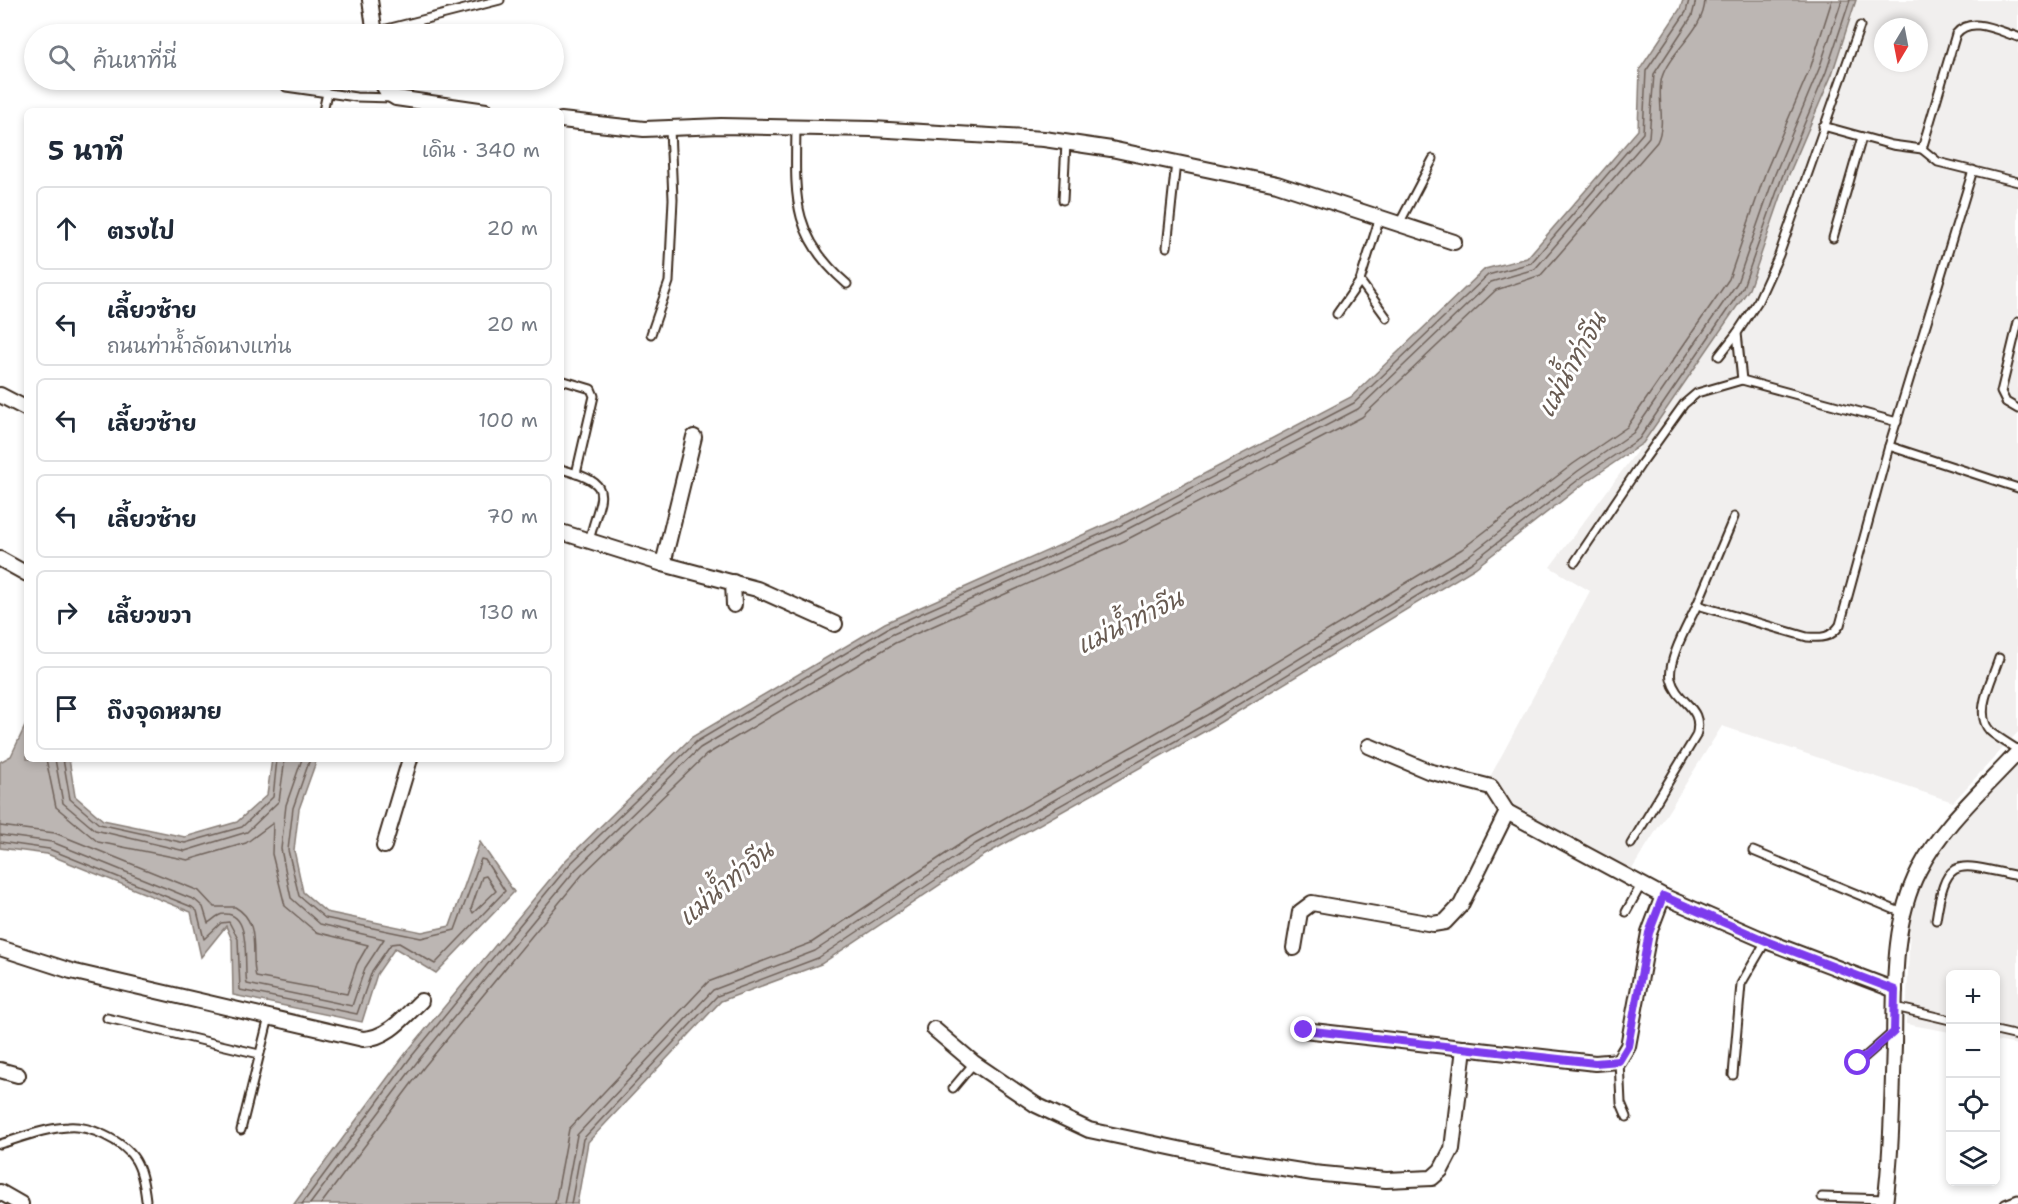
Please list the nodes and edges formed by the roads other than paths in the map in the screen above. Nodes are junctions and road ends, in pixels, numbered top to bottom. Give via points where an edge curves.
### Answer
1 (370, 0) edge
2 (500, 0) edge
3 (374, 24) edge
4 (409, 24) edge
5 (1860, 26) dead end
6 (2018, 37) edge
7 (306, 90) edge
8 (386, 90) edge
9 (327, 93) junction
10 (396, 98) junction
11 (324, 108) edge
12 (465, 108) edge
13 (564, 120) edge
14 (1823, 126) junction
15 (796, 128) junction
16 (670, 129) junction
17 (1862, 137) junction
18 (1066, 142) junction
19 (1922, 149) junction
20 (1433, 159) dead end
21 (1176, 162) junction
22 (1973, 170) junction
23 (2018, 182) edge
24 (1063, 200) dead end
25 (1380, 217) junction
26 (1399, 224) junction
27 (1833, 238) dead end
28 (1454, 243) dead end
29 (1167, 247) dead end
30 (1360, 281) junction
31 (847, 285) dead end
32 (1337, 314) dead end
33 (1387, 318) dead end
34 (2018, 322) edge
35 (1737, 333) junction
36 (651, 334) dead end
37 (1719, 356) dead end
38 (1742, 380) junction
39 (564, 381) edge
40 (0, 395) edge
41 (24, 408) edge
42 (2018, 409) edge
43 (1897, 422) junction
44 (694, 437) dead end
45 (1889, 446) junction
46 (564, 471) edge
47 (576, 474) junction
48 (2018, 488) edge
49 (1734, 517) dead end
50 (564, 533) edge
51 (589, 541) junction
52 (0, 559) edge
53 (1575, 562) dead end
54 (663, 564) junction
55 (24, 572) edge
56 (734, 582) junction
57 (734, 605) dead end
58 (1697, 605) junction
59 (835, 624) dead end
60 (2000, 658) dead end
61 (1369, 746) dead end
62 (2018, 751) edge
63 (409, 762) edge
64 (1507, 812) junction
65 (1631, 844) dead end
66 (384, 846) dead end
67 (1753, 851) dead end
68 (2018, 876) edge
69 (1641, 885) junction
70 (1663, 896) junction
71 (1626, 912) dead end
72 (1905, 914) junction
73 (1936, 920) dead end
74 (1766, 941) junction
75 (0, 948) edge
76 (1294, 948) dead end
77 (1895, 990) junction
78 (421, 1001) dead end
79 (1894, 1007) junction
80 (269, 1017) junction
81 (107, 1018) dead end
82 (1946, 1019) edge
83 (934, 1029) dead end
84 (1304, 1030) dead end
85 (1894, 1032) junction
86 (2000, 1032) edge
87 (2018, 1036) edge
88 (1464, 1048) junction
89 (260, 1054) junction
90 (1619, 1061) junction
91 (974, 1063) junction
92 (1858, 1063) dead end
93 (0, 1070) edge
94 (18, 1075) dead end
95 (1733, 1075) dead end
96 (953, 1088) dead end
97 (1627, 1117) dead end
98 (241, 1130) dead end
99 (0, 1144) edge
100 (0, 1192) edge
101 (1822, 1197) dead end
102 (2018, 1199) edge
103 (146, 1200) dead end
104 (1886, 1202) edge
105 (21, 1204) edge
106 (2005, 1204) edge

1 - 3 street
2 - 4 lane
5 - 14 lane
6 - 19 lane via 1973,23 1962,26 1956,34
7 - 9 lane
8 - 10 street
9 - 10 lane
9 - 11 lane
10 - 12 street
13 - 16 street
14 - 17 lane
14 - 35 lane via 1775,264
15 - 16 street
15 - 18 street
15 - 31 lane via 795,196 800,216 826,266
16 - 36 lane via 673,199 669,282
17 - 19 lane
17 - 27 lane
18 - 21 street
18 - 24 lane
19 - 22 lane via 1938,162
20 - 26 lane
21 - 25 street via 1277,184
21 - 29 lane
22 - 23 lane
22 - 43 lane
25 - 26 street
25 - 30 lane
26 - 28 street
30 - 32 lane
30 - 33 lane
34 - 42 lane via 2001,392 2006,402
35 - 37 lane
35 - 38 lane
38 - 43 lane
38 - 53 lane via 1697,393 1684,404
39 - 47 lane via 591,389 594,396
40 - 41 street
43 - 45 lane
44 - 54 street
45 - 48 lane
45 - 58 lane via 1840,625 1833,634 1807,637
46 - 47 lane
47 - 51 lane via 595,480 600,486
49 - 58 lane
50 - 51 street
51 - 54 street
52 - 55 street
54 - 56 street
56 - 57 street
56 - 59 street via 783,599
58 - 65 lane via 1671,669 1676,690 1697,715 1696,736
60 - 62 lane via 1983,708 1984,722
61 - 64 street via 1428,771 1491,787
62 - 72 street via 1935,843 1917,872
63 - 66 street
64 - 69 street
64 - 76 street via 1461,905 1445,922 1433,924 1312,903 1300,912
67 - 72 lane
68 - 73 lane via 1957,867 1947,874 1941,888
69 - 70 street
69 - 71 lane
70 - 74 street
70 - 90 street via 1649,933 1628,1046
72 - 77 street
74 - 77 street
74 - 95 lane via 1741,984
75 - 80 street via 72,971
77 - 79 street
78 - 80 street via 376,1038 363,1039
79 - 82 lane
79 - 85 street
80 - 89 lane
81 - 89 lane
83 - 91 street
84 - 88 street
85 - 92 lane
85 - 104 street
86 - 87 lane
88 - 90 street via 1595,1063
88 - 91 street via 1452,1149 1441,1170 1423,1180 1313,1173 1089,1130 1036,1106
89 - 98 lane
90 - 97 lane via 1621,1103
91 - 96 lane
93 - 94 street
99 - 103 lane via 68,1126 94,1130 122,1143 132,1153 141,1169
100 - 105 street
101 - 104 lane
102 - 106 lane

